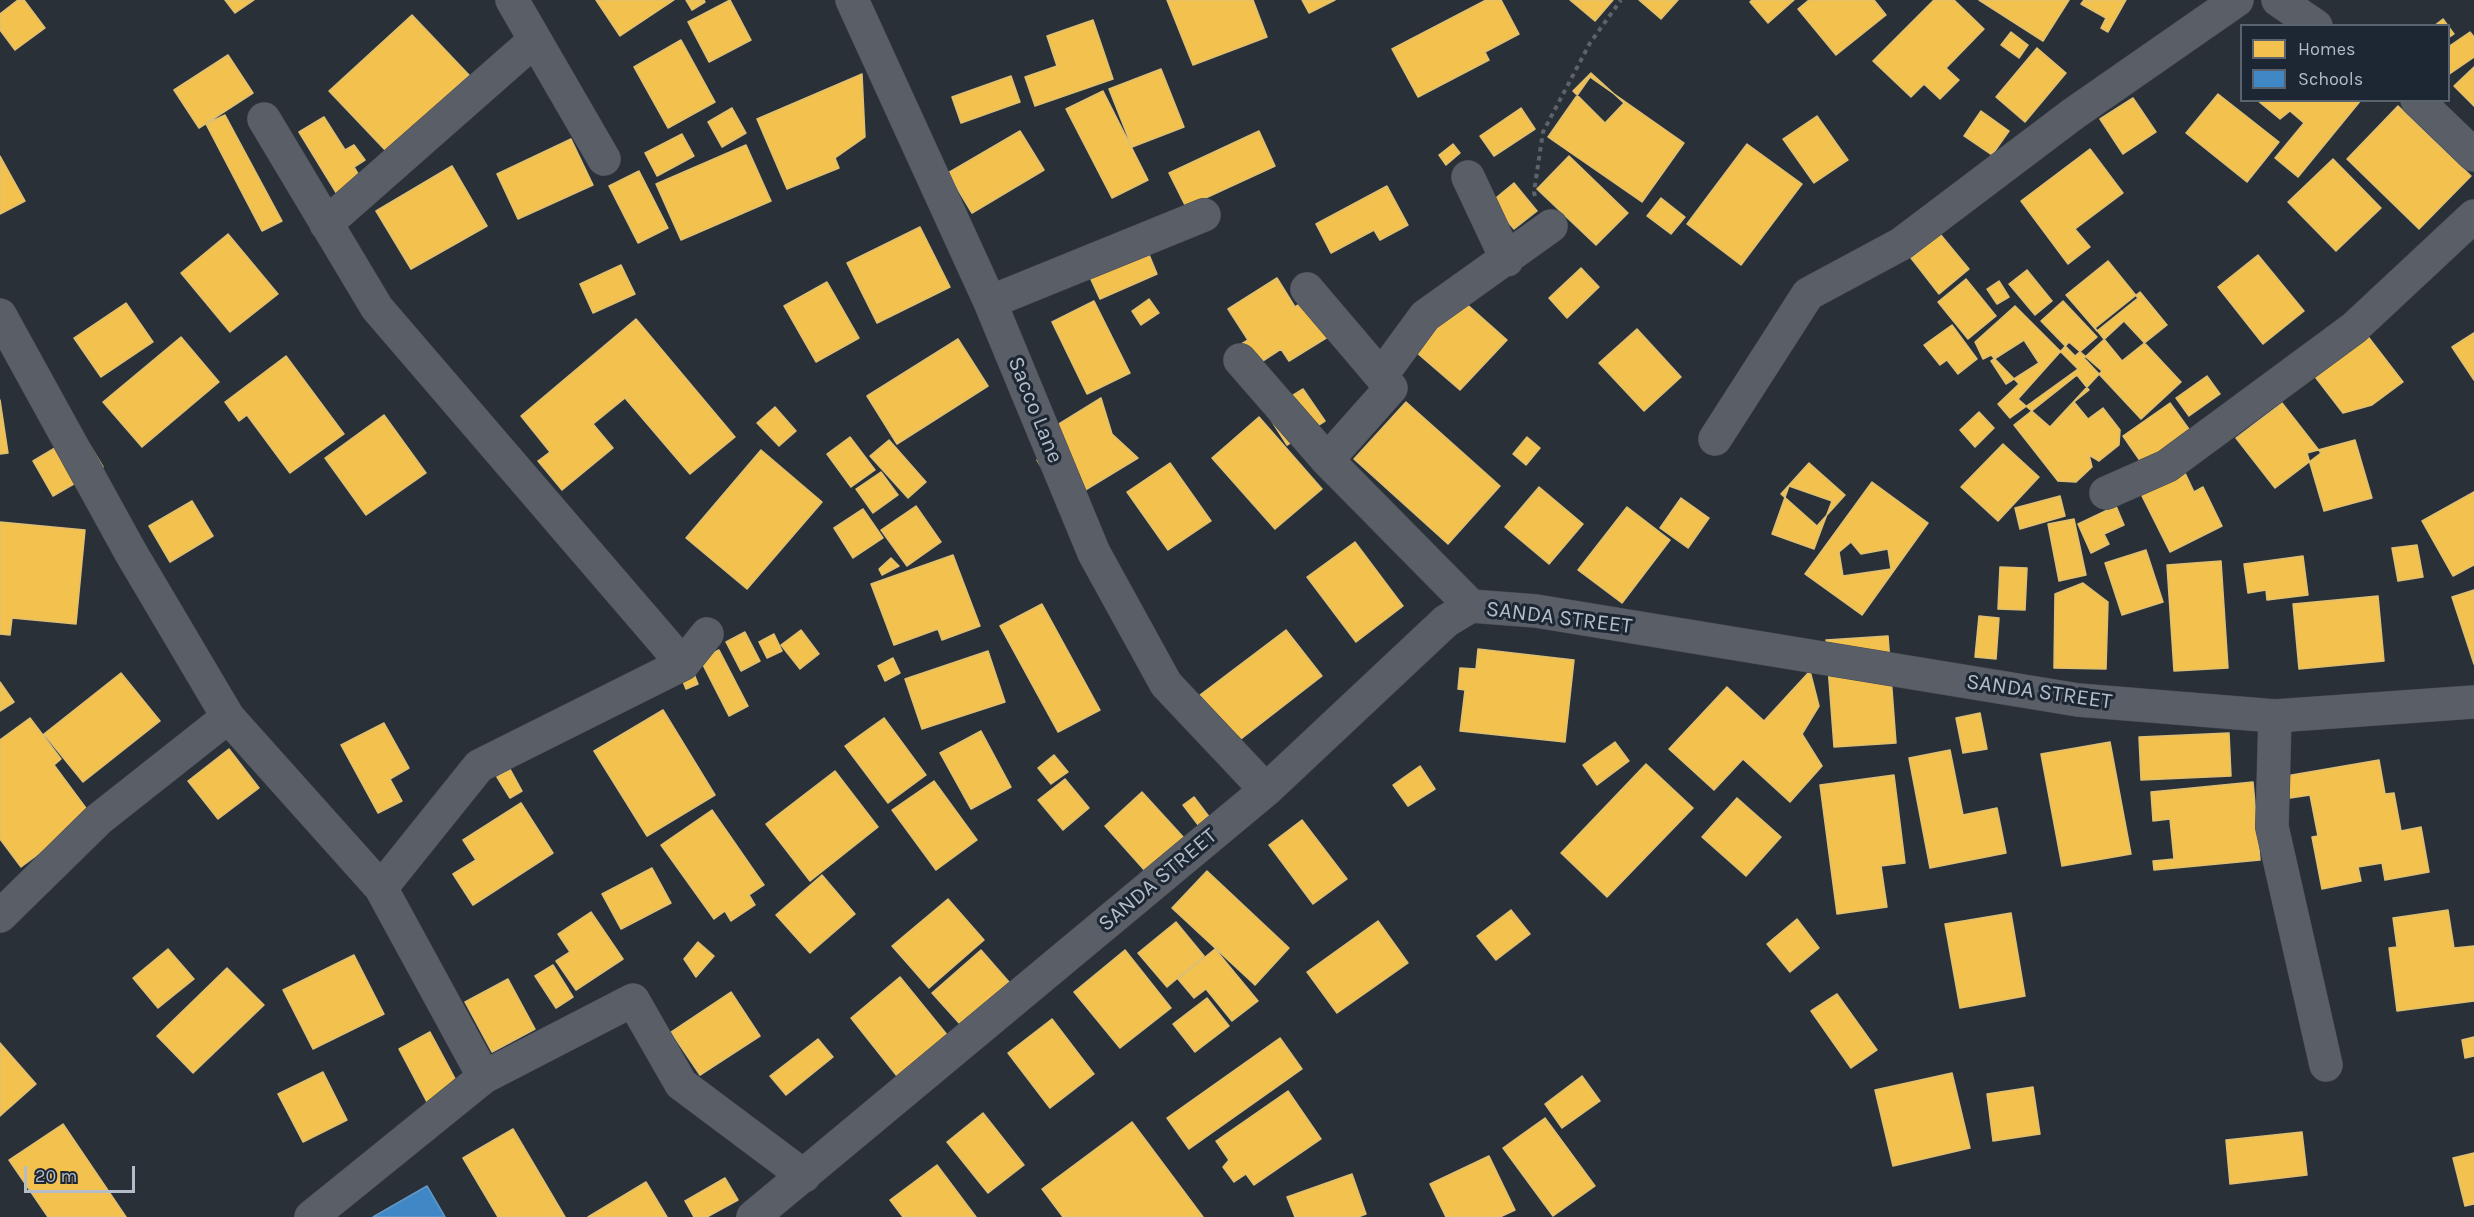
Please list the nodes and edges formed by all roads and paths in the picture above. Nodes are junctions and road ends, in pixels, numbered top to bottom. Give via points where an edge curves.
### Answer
1 (512, 0) edge
2 (852, 0) edge
3 (1621, 0) edge
4 (2237, 0) edge
5 (2278, 0) edge
6 (2313, 24) edge
7 (535, 40) junction
8 (2419, 102) edge
9 (264, 119) dead end
10 (2474, 155) edge
11 (604, 159) dead end
12 (1468, 177) dead end
13 (1204, 214) dead end
14 (2474, 216) edge
15 (326, 224) junction
16 (1551, 226) joint
17 (1507, 260) junction
18 (1307, 289) dead end
19 (990, 302) junction
20 (0, 315) edge
21 (1240, 360) dead end
22 (1381, 376) junction
23 (1715, 439) dead end
24 (1327, 460) junction
25 (2106, 493) dead end
26 (1472, 606) junction
27 (708, 634) dead end
28 (683, 664) junction
29 (2474, 702) edge
30 (2276, 716) junction
31 (228, 717) junction
32 (1266, 790) junction
33 (381, 888) junction
34 (0, 916) edge
35 (2326, 1065) dead end
36 (484, 1077) junction
37 (804, 1176) junction
38 (311, 1217) edge
39 (753, 1217) edge

1 - 7 street
2 - 19 street, Sacco Lane
3 - 16 path via 1590,43 1543,132 1534,192
4 - 23 street via 2073,114 1900,244 1808,294
5 - 6 street
7 - 11 street
7 - 15 street
8 - 10 street
9 - 15 street
12 - 17 street
13 - 19 street
14 - 25 street via 2354,328 2167,466
15 - 28 street via 377,308
16 - 17 street
17 - 22 street via 1425,316
18 - 22 street
19 - 32 street, Sacco Lane via 1094,553 1166,684
20 - 31 street via 131,553
21 - 24 street
22 - 24 street via 1391,388
24 - 26 street
26 - 30 street, SANDA STREET via 1536,611 2078,700
26 - 32 street, SANDA STREET via 1446,621
27 - 28 street
28 - 33 street via 479,766
29 - 30 street, SANDA STREET
30 - 35 street via 2272,827
31 - 33 street
31 - 34 street via 99,819
32 - 37 street, SANDA STREET
33 - 36 street
36 - 37 street via 633,1000 681,1084
36 - 38 street
37 - 39 street, SANDA STREET

